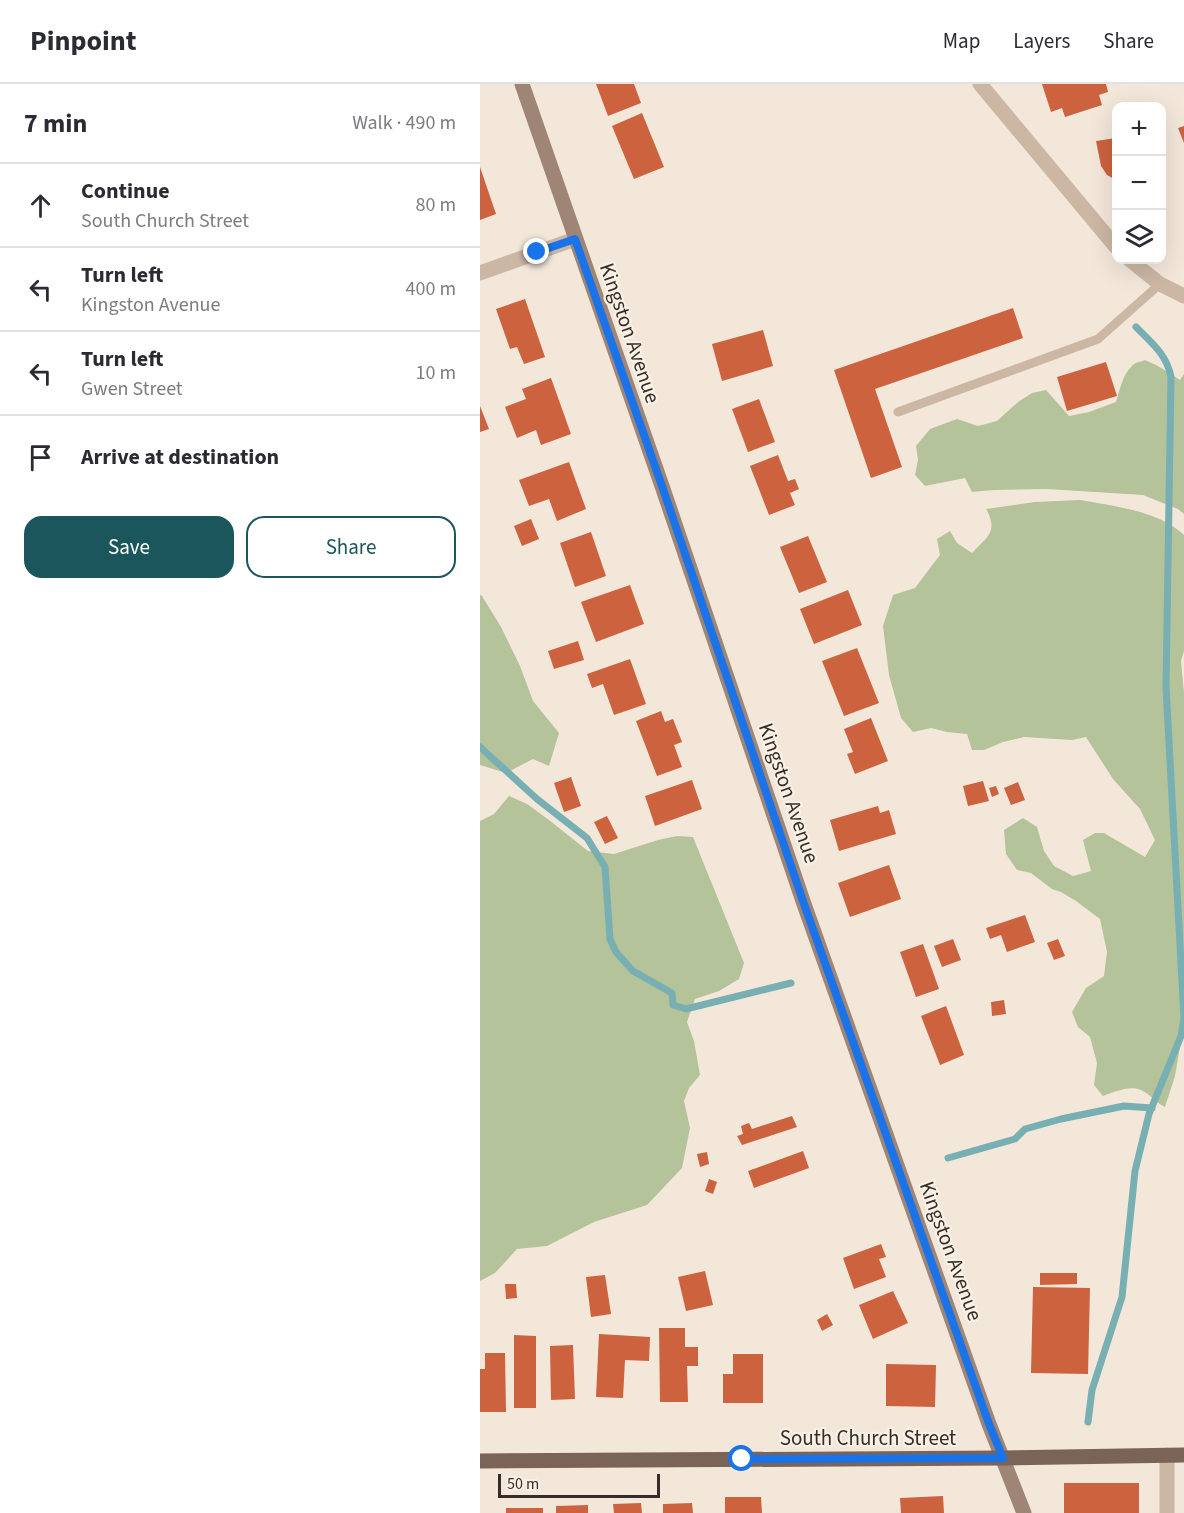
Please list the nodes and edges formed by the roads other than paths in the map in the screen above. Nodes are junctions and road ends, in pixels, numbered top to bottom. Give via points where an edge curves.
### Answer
1 (522, 84) edge
2 (980, 84) edge
3 (575, 239) junction
4 (1112, 242) edge
5 (1135, 264) edge
6 (480, 273) edge
7 (1160, 284) junction
8 (1184, 296) edge
9 (898, 412) dead end
10 (1167, 1455) junction
11 (1184, 1455) edge
12 (1003, 1458) junction
13 (480, 1461) edge
14 (1024, 1513) edge
15 (1167, 1513) edge

1 - 3 street, Kingston Avenue
2 - 4 street
3 - 6 street
3 - 12 street, Kingston Avenue via 808,915
5 - 7 street
7 - 8 street
7 - 9 lane via 1098,339
10 - 11 main road, South Church Street
10 - 12 main road, South Church Street
10 - 15 street
12 - 13 main road, South Church Street
12 - 14 street, Kingston Avenue

